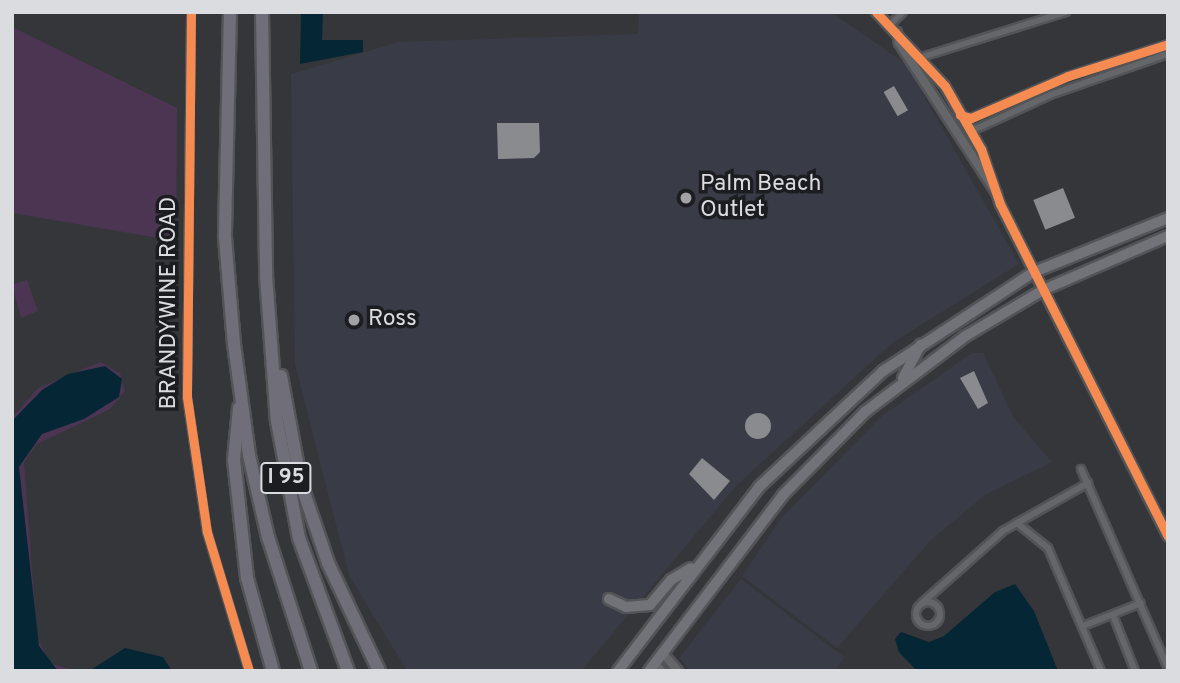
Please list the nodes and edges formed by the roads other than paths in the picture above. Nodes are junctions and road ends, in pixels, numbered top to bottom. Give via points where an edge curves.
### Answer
1 (191, 12) edge
2 (230, 12) edge
3 (262, 12) edge
4 (876, 12) edge
5 (903, 12) edge
6 (1066, 12) edge
7 (888, 19) edge
8 (897, 32) junction
9 (1168, 44) edge
10 (1168, 54) edge
11 (922, 57) junction
12 (960, 115) junction
13 (948, 118) junction
14 (967, 127) junction
15 (997, 194) junction
16 (1168, 218) edge
17 (1168, 236) edge
18 (1034, 272) junction
19 (266, 276) junction
20 (1043, 290) junction
21 (921, 344) junction
22 (894, 388) junction
23 (242, 394) junction
24 (1081, 469) dead end
25 (1088, 483) junction
26 (1017, 523) junction
27 (1168, 537) edge
28 (697, 565) junction
29 (608, 599) dead end
30 (922, 603) dead end
31 (1141, 603) junction
32 (1113, 615) junction
33 (1083, 626) junction
34 (662, 652) junction
35 (655, 668) edge
36 (1168, 668) edge
37 (249, 671) edge
38 (273, 671) edge
39 (311, 671) edge
40 (348, 671) edge
41 (379, 671) edge
42 (618, 671) edge
43 (678, 671) edge
44 (1101, 671) edge
45 (1135, 671) edge

1 - 37 street, BRANDYWINE ROAD via 187,397 208,532
2 - 23 highway, I 95 via 225,237
3 - 19 highway, I 95
4 - 7 street
5 - 7 street
6 - 11 street
7 - 8 street
8 - 11 street
8 - 13 street
9 - 12 street via 1068,75 971,118
10 - 14 street via 1050,94 976,129
11 - 12 street
12 - 14 street
13 - 14 street
13 - 15 street
14 - 15 street via 995,176
15 - 18 street
16 - 18 main road
17 - 20 main road
18 - 20 street
18 - 21 main road
19 - 40 highway, I 95 via 277,421 299,538
19 - 41 highway via 301,484 327,563
20 - 22 main road
20 - 27 street
21 - 22 main road
21 - 28 main road via 799,446
22 - 34 main road via 836,437 791,485
23 - 38 highway via 234,435 240,520 247,578
23 - 39 highway, I 95 via 268,537
24 - 25 street
25 - 26 street
25 - 31 street
26 - 30 street
26 - 33 street via 1048,548
28 - 29 main road via 671,580 650,605 626,607
28 - 42 main road
31 - 32 street
31 - 36 street
32 - 33 street
32 - 45 street
33 - 44 street
34 - 35 main road
34 - 43 street

